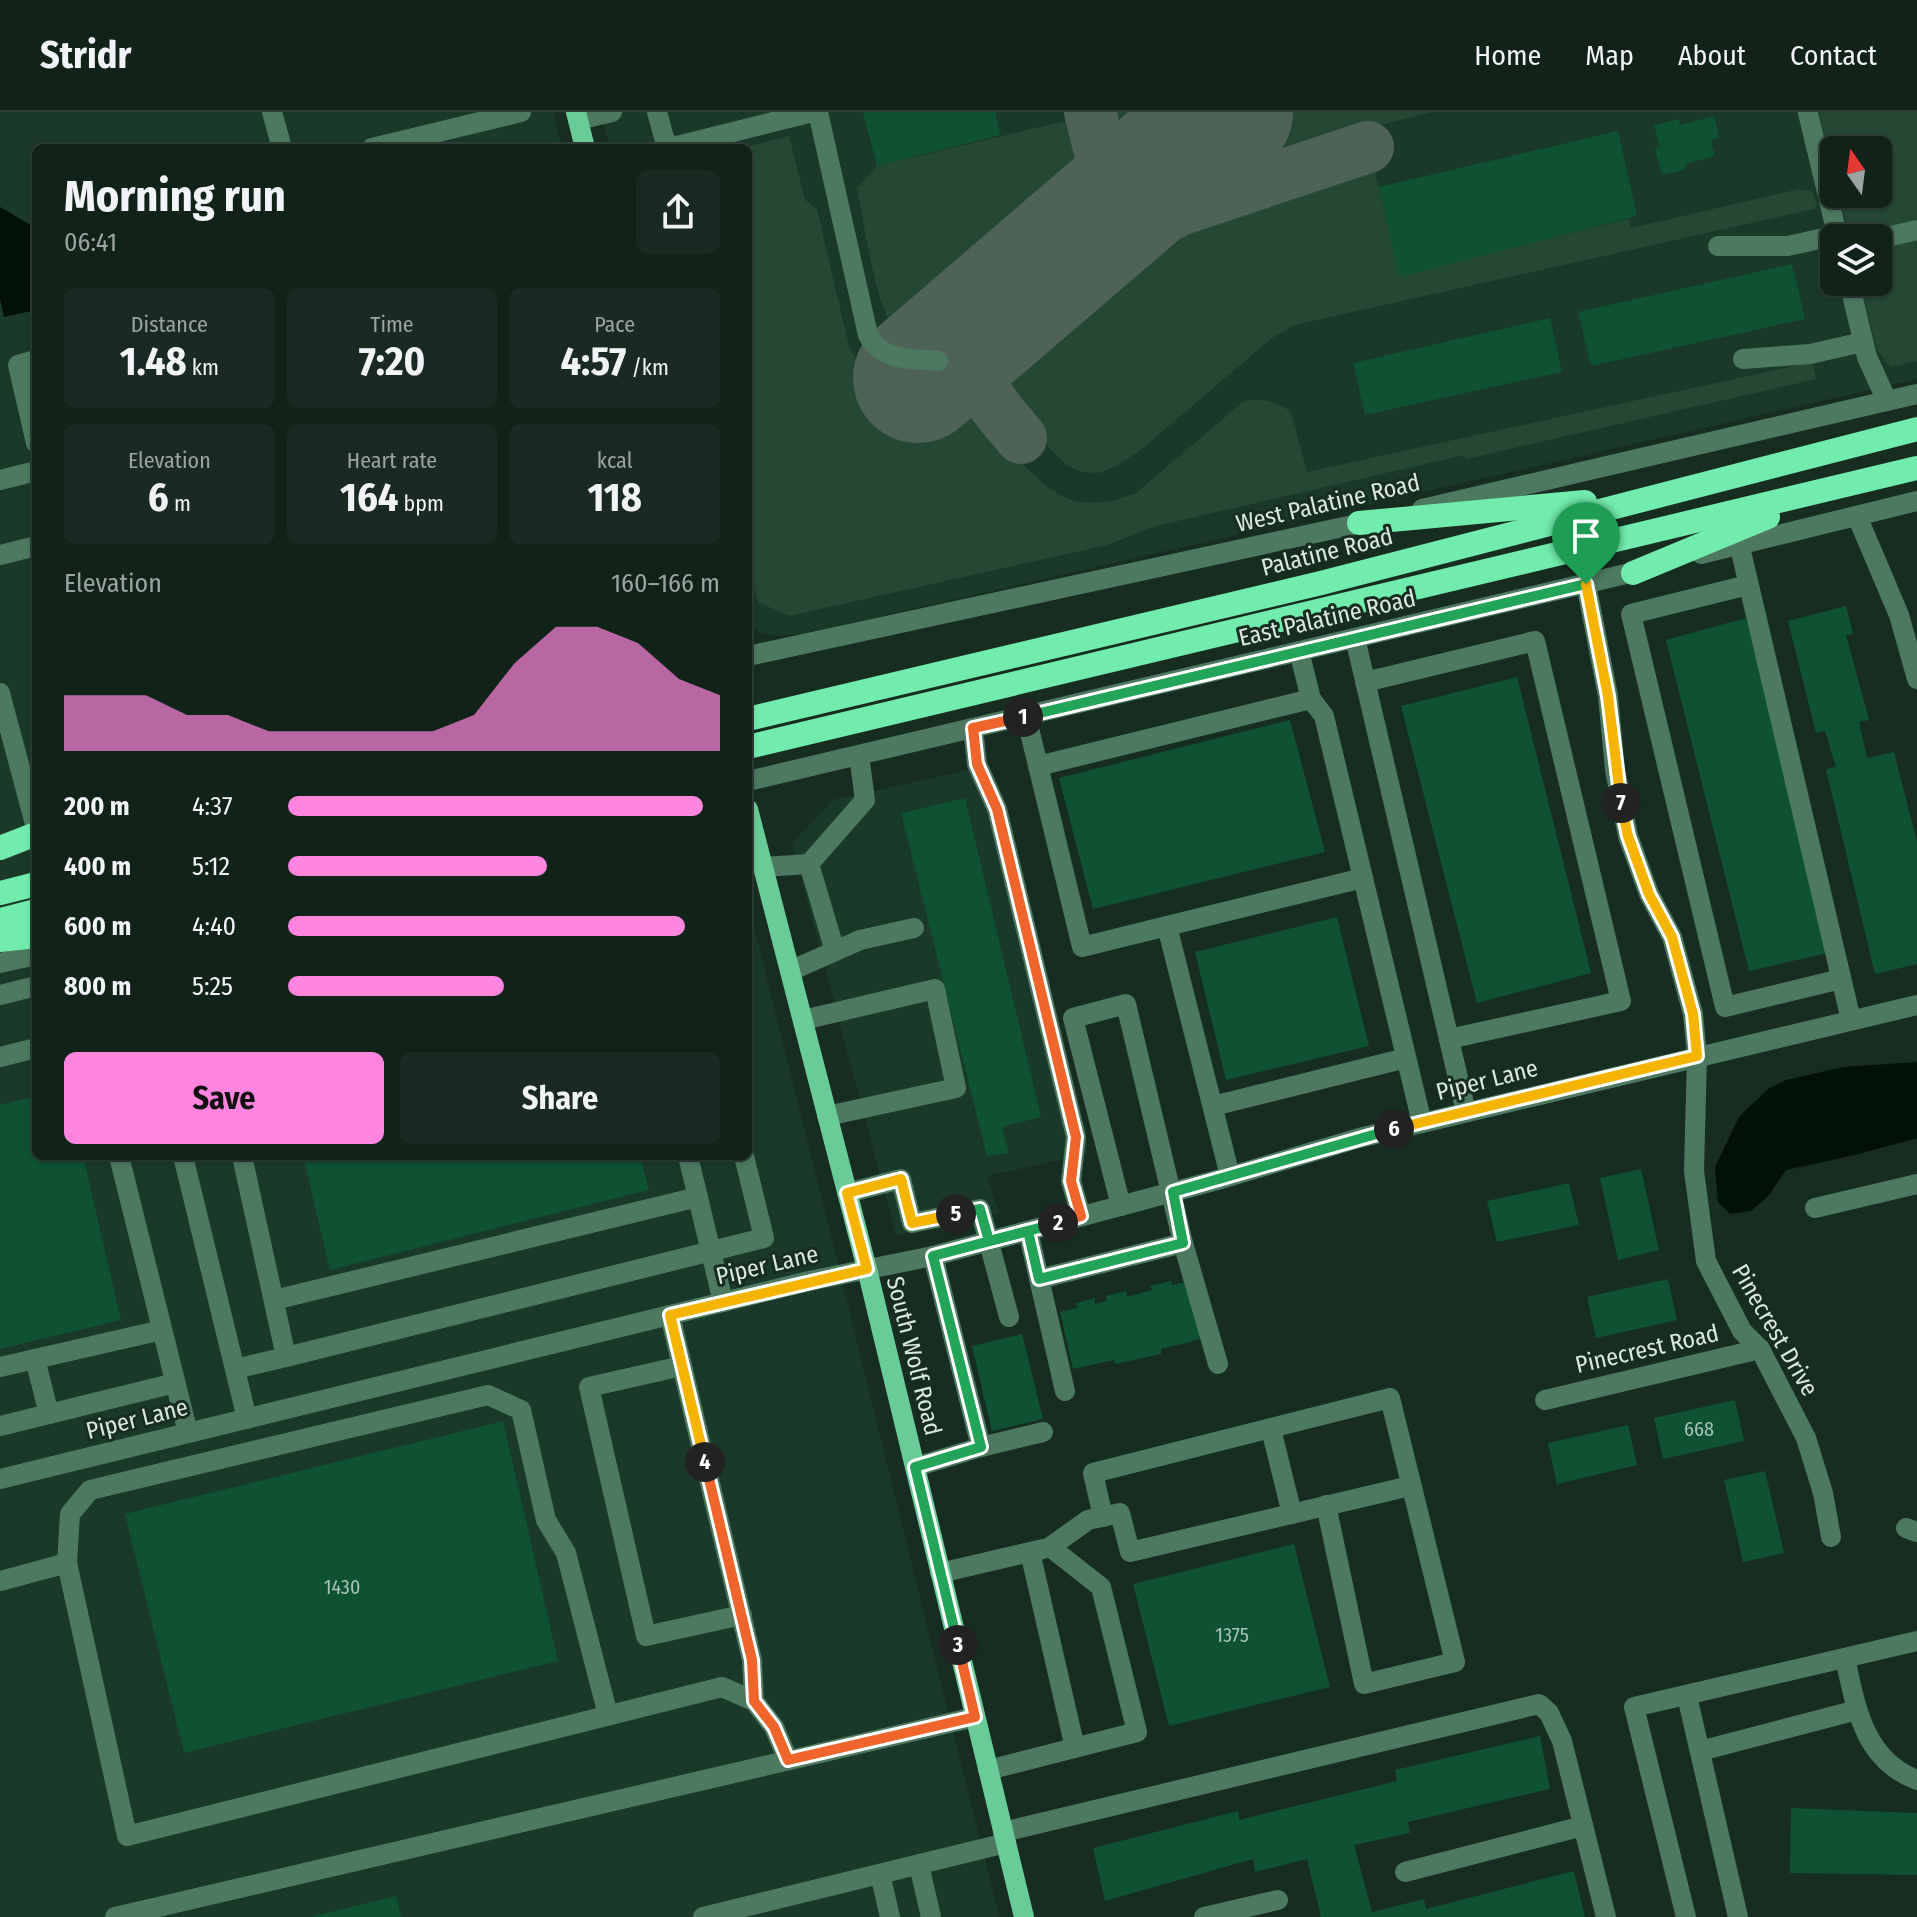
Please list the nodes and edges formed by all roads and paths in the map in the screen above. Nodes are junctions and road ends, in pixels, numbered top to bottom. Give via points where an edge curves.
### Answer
1 (272, 112) edge
2 (521, 112) edge
3 (612, 112) edge
4 (657, 112) edge
5 (815, 112) edge
6 (1808, 113) edge
7 (577, 116) edge
8 (281, 144) edge
9 (389, 144) edge
10 (584, 144) edge
11 (669, 144) edge
12 (685, 144) edge
13 (1835, 224) edge
14 (1917, 230) edge
15 (1892, 236) edge
16 (1820, 240) edge
17 (1718, 246) dead end
18 (1852, 296) edge
19 (1863, 342) junction
20 (1743, 359) dead end
21 (32, 361) edge
22 (938, 361) dead end
23 (1917, 394) edge
24 (1887, 401) junction
25 (32, 413) edge
26 (1917, 429) edge
27 (1917, 468) edge
28 (32, 472) edge
29 (0, 480) edge
30 (1838, 488) junction
31 (1655, 496) junction
32 (1917, 501) edge
33 (1857, 516) junction
34 (1359, 523) junction
35 (1739, 543) junction
36 (32, 547) edge
37 (0, 555) edge
38 (1633, 573) junction
39 (1586, 584) junction
40 (1748, 585) junction
41 (1908, 612) edge
42 (1355, 638) junction
43 (1299, 651) junction
44 (752, 655) edge
45 (1917, 679) edge
46 (1365, 682) junction
47 (0, 693) edge
48 (1311, 699) junction
49 (1026, 716) junction
50 (752, 718) edge
51 (973, 728) junction
52 (752, 746) edge
53 (859, 755) junction
54 (9, 764) edge
55 (1038, 766) junction
56 (752, 780) edge
57 (32, 822) edge
58 (752, 824) edge
59 (32, 833) edge
60 (0, 845) edge
61 (809, 864) junction
62 (763, 867) junction
63 (1363, 878) junction
64 (32, 885) edge
65 (0, 893) edge
66 (32, 912) edge
67 (0, 920) edge
68 (1167, 926) junction
69 (914, 928) dead end
70 (32, 936) edge
71 (0, 940) edge
72 (835, 951) junction
73 (32, 956) edge
74 (0, 963) edge
75 (790, 971) junction
76 (1841, 979) junction
77 (32, 987) edge
78 (0, 995) edge
79 (1917, 1005) edge
80 (803, 1020) junction
81 (1851, 1020) junction
82 (1449, 1039) junction
83 (32, 1049) edge
84 (1697, 1056) junction
85 (0, 1057) edge
86 (1406, 1058) junction
87 (1213, 1106) junction
88 (1466, 1112) junction
89 (827, 1116) junction
90 (1422, 1123) junction
91 (120, 1160) edge
92 (184, 1160) edge
93 (243, 1160) edge
94 (689, 1160) edge
95 (745, 1160) edge
96 (1230, 1176) junction
97 (1917, 1184) edge
98 (1173, 1192) junction
99 (847, 1193) junction
100 (698, 1197) junction
101 (1121, 1206) junction
102 (1815, 1208) dead end
103 (1081, 1216) junction
104 (1028, 1231) junction
105 (989, 1241) junction
106 (1183, 1243) junction
107 (711, 1252) junction
108 (933, 1256) junction
109 (867, 1269) junction
110 (1039, 1279) junction
111 (274, 1300) junction
112 (723, 1302) junction
113 (670, 1315) junction
114 (1009, 1317) dead end
115 (162, 1330) junction
116 (1760, 1349) junction
117 (286, 1357) junction
118 (35, 1359) junction
119 (1218, 1364) dead end
120 (682, 1366) junction
121 (0, 1367) edge
122 (235, 1369) junction
123 (175, 1383) junction
124 (1065, 1391) dead end
125 (1545, 1400) dead end
126 (49, 1414) junction
127 (247, 1419) junction
128 (0, 1426) edge
129 (1271, 1429) junction
130 (1043, 1432) dead end
131 (188, 1433) junction
132 (981, 1447) junction
133 (915, 1467) junction
134 (0, 1479) edge
135 (1410, 1486) junction
136 (1326, 1505) junction
137 (1292, 1514) junction
138 (1103, 1517) junction
139 (1831, 1537) dead end
140 (1040, 1550) junction
141 (67, 1563) junction
142 (940, 1573) junction
143 (0, 1581) edge
144 (742, 1615) junction
145 (1917, 1641) edge
146 (1845, 1658) junction
147 (1687, 1696) junction
148 (754, 1701) junction
149 (1857, 1710) junction
150 (608, 1715) junction
151 (975, 1717) junction
152 (1075, 1748) junction
153 (1700, 1751) junction
154 (788, 1760) junction
155 (988, 1770) junction
156 (1917, 1780) edge
157 (1583, 1826) junction
158 (1004, 1838) junction
159 (919, 1865) junction
160 (1405, 1872) dead end
161 (880, 1874) junction
162 (1278, 1900) dead end
163 (115, 1917) edge
164 (703, 1917) edge
165 (890, 1917) edge
166 (931, 1917) edge
167 (1024, 1917) edge
168 (1204, 1917) edge
169 (1606, 1917) edge
170 (1686, 1917) edge
171 (1736, 1917) edge

1 - 8 street
2 - 9 street
3 - 7 street
4 - 11 street
5 - 12 street
5 - 22 street via 868,335 888,355
6 - 13 street
7 - 10 main road
14 - 15 street
16 - 17 street via 1788,246
18 - 19 street
19 - 20 street via 1810,354
19 - 24 street
21 - 25 street via 18,365
23 - 24 street, West Palatine Road
24 - 34 street, West Palatine Road
26 - 31 highway, Palatine Road
27 - 30 highway
28 - 29 street
30 - 38 highway
30 - 52 highway
31 - 34 highway
31 - 50 highway, Palatine Road via 1321,583
32 - 33 street, East Palatine Road
33 - 35 street, East Palatine Road
33 - 41 street
34 - 44 street, West Palatine Road
35 - 38 street, East Palatine Road
35 - 40 street
36 - 37 street
38 - 39 street, East Palatine Road
39 - 42 street, East Palatine Road
39 - 84 street, Pinecrest Drive via 1628,836 1672,937 1693,1014
40 - 76 street
40 - 76 street via 1631,614 1725,1007
41 - 45 street
42 - 43 street, East Palatine Road
42 - 46 street
43 - 48 street
43 - 49 street, East Palatine Road
46 - 82 street
46 - 82 street via 1535,641 1621,1001
47 - 54 street
48 - 55 street
48 - 63 street via 1324,716
49 - 51 street, East Palatine Road
49 - 55 street
51 - 53 street, East Palatine Road
51 - 103 street via 977,764 997,809 1076,1137 1071,1181
53 - 56 street, East Palatine Road
53 - 61 street via 865,800
54 - 57 street
55 - 68 street via 1082,947
58 - 62 main road, South Wolf Road
59 - 60 highway
61 - 62 street
61 - 72 street
62 - 75 main road, South Wolf Road
63 - 68 street
63 - 86 street
64 - 65 highway
66 - 67 highway
68 - 87 street
69 - 72 street
70 - 71 highway
72 - 75 street
73 - 74 street
75 - 80 main road, South Wolf Road
76 - 81 street
77 - 78 street
79 - 81 street, Piper Lane
80 - 89 main road, South Wolf Road
80 - 89 street via 935,989 956,1088
81 - 84 street, Piper Lane
82 - 88 street
83 - 85 street
84 - 88 street, Piper Lane
84 - 116 street, Pinecrest Drive via 1694,1171 1706,1261 1742,1331
86 - 87 street
86 - 90 street
87 - 96 street
88 - 90 street, Piper Lane
89 - 99 main road, South Wolf Road
90 - 96 street, Piper Lane
91 - 115 street
92 - 122 street
93 - 111 street
94 - 100 street
95 - 107 street via 764,1238
96 - 98 street, Piper Lane
97 - 102 street
98 - 101 street, Piper Lane
98 - 101 street via 1126,1004 1073,1018
98 - 106 street
99 - 105 street via 901,1179 912,1223 980,1209
99 - 109 main road, South Wolf Road
100 - 107 street
100 - 111 street
101 - 103 street, Piper Lane
103 - 104 street, Piper Lane
104 - 105 street, Piper Lane
104 - 110 street
105 - 108 street, Piper Lane
105 - 114 street
106 - 110 street
106 - 119 street
107 - 112 street
107 - 117 street
108 - 109 street, Piper Lane
108 - 132 street
109 - 112 street, Piper Lane
109 - 133 main road, South Wolf Road
110 - 124 street
111 - 117 street
112 - 113 street, Piper Lane
113 - 120 street
113 - 127 street, Piper Lane
115 - 118 street
115 - 123 street
116 - 125 street, Pinecrest Road
116 - 139 street, Pinecrest Drive via 1806,1438
117 - 122 street
118 - 121 street
118 - 126 street
120 - 144 street
120 - 144 street via 589,1387 646,1636
122 - 127 street
123 - 126 street
123 - 131 street
126 - 128 street
127 - 131 street, Piper Lane
129 - 135 street via 1390,1398
129 - 137 street
129 - 138 street via 1093,1473
130 - 132 street
131 - 134 street, Piper Lane
132 - 133 street
133 - 142 main road, South Wolf Road
135 - 136 street
135 - 136 street via 1455,1662 1412,1674 1364,1684
136 - 137 street
137 - 138 street via 1130,1552 1120,1513
138 - 140 street via 1088,1520
140 - 142 street
140 - 152 street
140 - 152 street via 1101,1587 1137,1732
141 - 143 street
141 - 150 street via 127,1836
141 - 150 street via 70,1514 90,1490 488,1395 521,1410 546,1520 566,1553
142 - 151 main road, South Wolf Road
144 - 148 street
145 - 146 street
146 - 147 street
146 - 149 street
147 - 153 street
147 - 170 street via 1634,1707
148 - 150 street via 722,1687
148 - 154 street via 774,1727
149 - 153 street
149 - 156 street via 1869,1742 1883,1759
151 - 154 street
151 - 155 main road, South Wolf Road
152 - 155 street
153 - 171 street
154 - 163 street
155 - 158 main road, South Wolf Road
157 - 158 street via 1562,1741 1539,1704
157 - 160 street
157 - 169 street
158 - 159 street
158 - 167 main road, South Wolf Road
159 - 161 street
159 - 166 street
161 - 164 street
161 - 165 street
162 - 168 street

